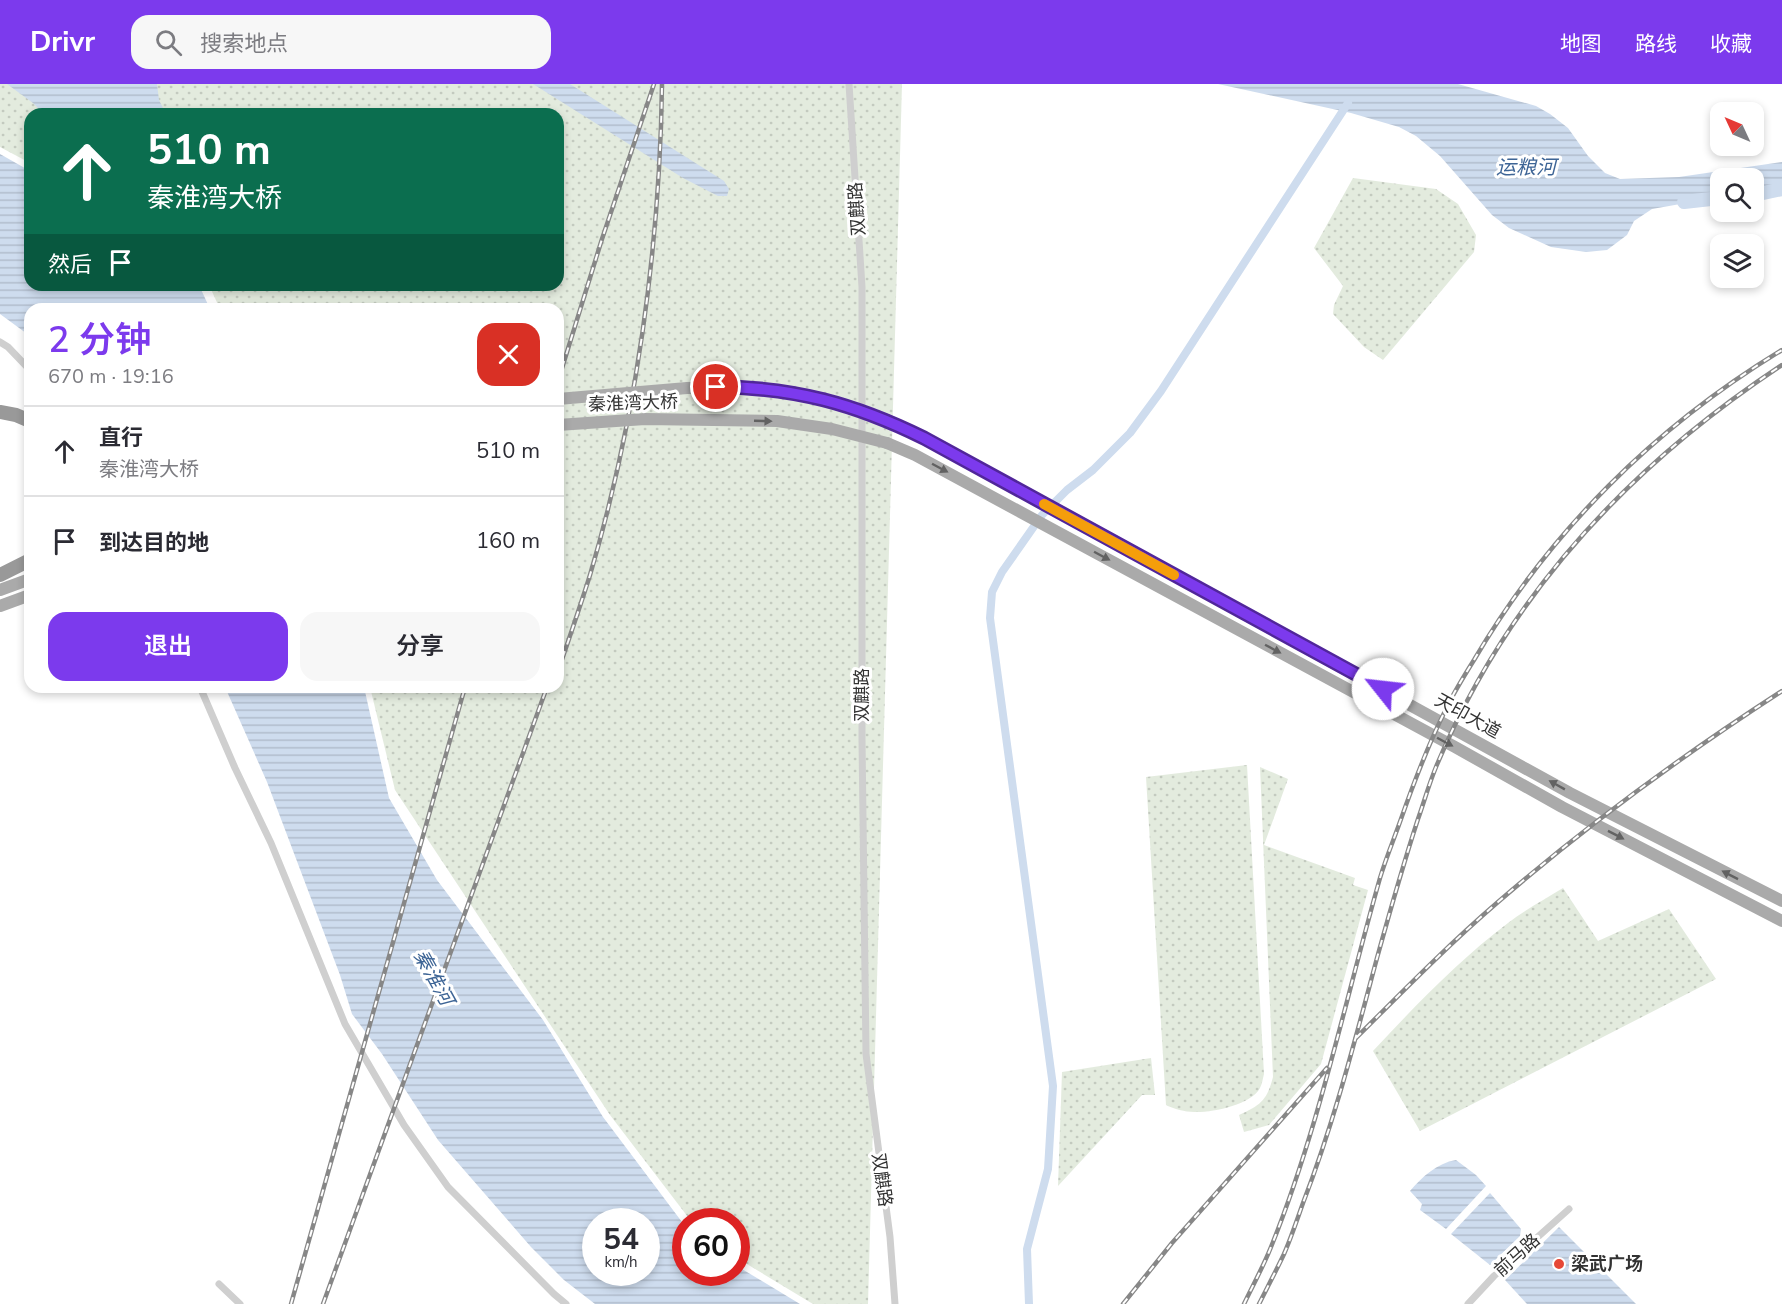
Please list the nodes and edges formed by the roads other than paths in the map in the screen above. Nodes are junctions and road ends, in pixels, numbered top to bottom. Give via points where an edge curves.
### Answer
1 (849, 84) edge
2 (0, 342) edge
3 (24, 364) edge
4 (564, 398) edge
5 (0, 412) edge
6 (24, 418) edge
7 (887, 420) joint
8 (564, 425) edge
9 (887, 443) joint
10 (24, 563) edge
11 (0, 575) edge
12 (24, 581) edge
13 (0, 590) edge
14 (24, 598) edge
15 (0, 606) edge
16 (203, 693) edge
17 (1782, 901) edge
18 (1782, 921) edge
19 (1569, 1209) dead end
20 (219, 1284) dead end
21 (240, 1304) edge
22 (566, 1304) edge
23 (895, 1304) edge
24 (1468, 1304) edge

1 - 23 street, 双麒路 via 862,287 866,1054
2 - 3 street
4 - 7 main road, 秦淮湾大桥, bridge via 687,388 762,388 814,397
5 - 6 highway
17 -> 7 main road, 天印大道 via 1570,793
8 -> 9 main road, 秦淮湾大桥, bridge via 645,419 777,421
9 -> 18 main road, 天印大道 via 1562,807
10 - 11 highway
12 - 13 main road
14 - 15 main road
16 - 22 street via 271,843 345,1024 404,1125 448,1187
19 - 24 street, 前马路
20 - 21 street

